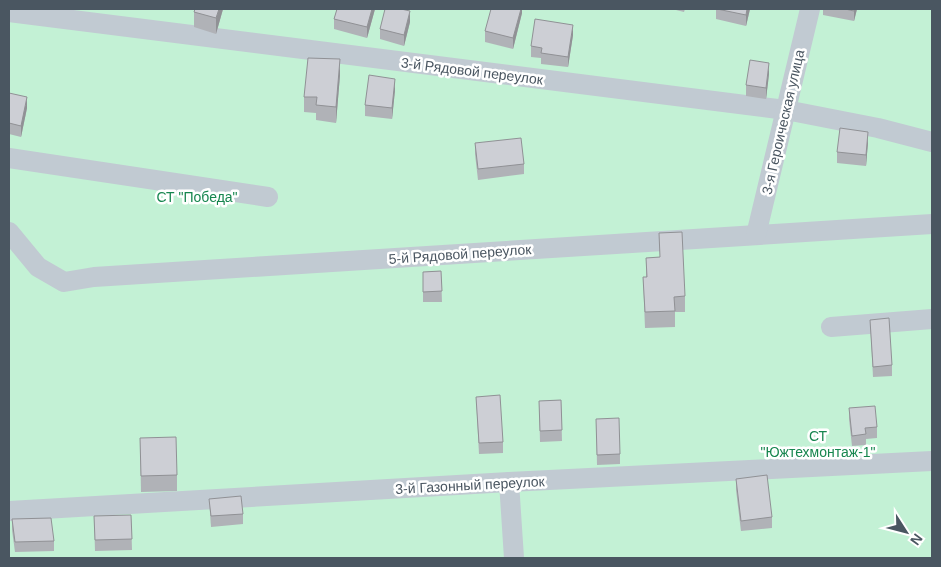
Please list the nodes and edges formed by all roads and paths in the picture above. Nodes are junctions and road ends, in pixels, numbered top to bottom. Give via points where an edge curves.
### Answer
1 (810, 9) edge
2 (9, 12) edge
3 (786, 110) junction
4 (932, 142) edge
5 (9, 158) edge
6 (268, 197) dead end
7 (932, 224) edge
8 (9, 232) edge
9 (756, 235) junction
10 (932, 319) edge
11 (831, 327) dead end
12 (932, 461) edge
13 (509, 482) junction
14 (9, 511) edge
15 (514, 558) edge

1 - 3 lane, 3-я Героическая улица
2 - 3 lane, 3-й Рядовой переулок
3 - 4 lane, 3-й Рядовой переулок
3 - 9 lane, 3-я Героическая улица
5 - 6 lane
7 - 9 lane, 5-й Рядовой переулок
8 - 9 lane, 5-й Рядовой переулок via 38,267 64,282 94,277
10 - 11 lane
12 - 13 lane, 3-й Газонный переулок
13 - 14 lane, 3-й Газонный переулок
13 - 15 lane

